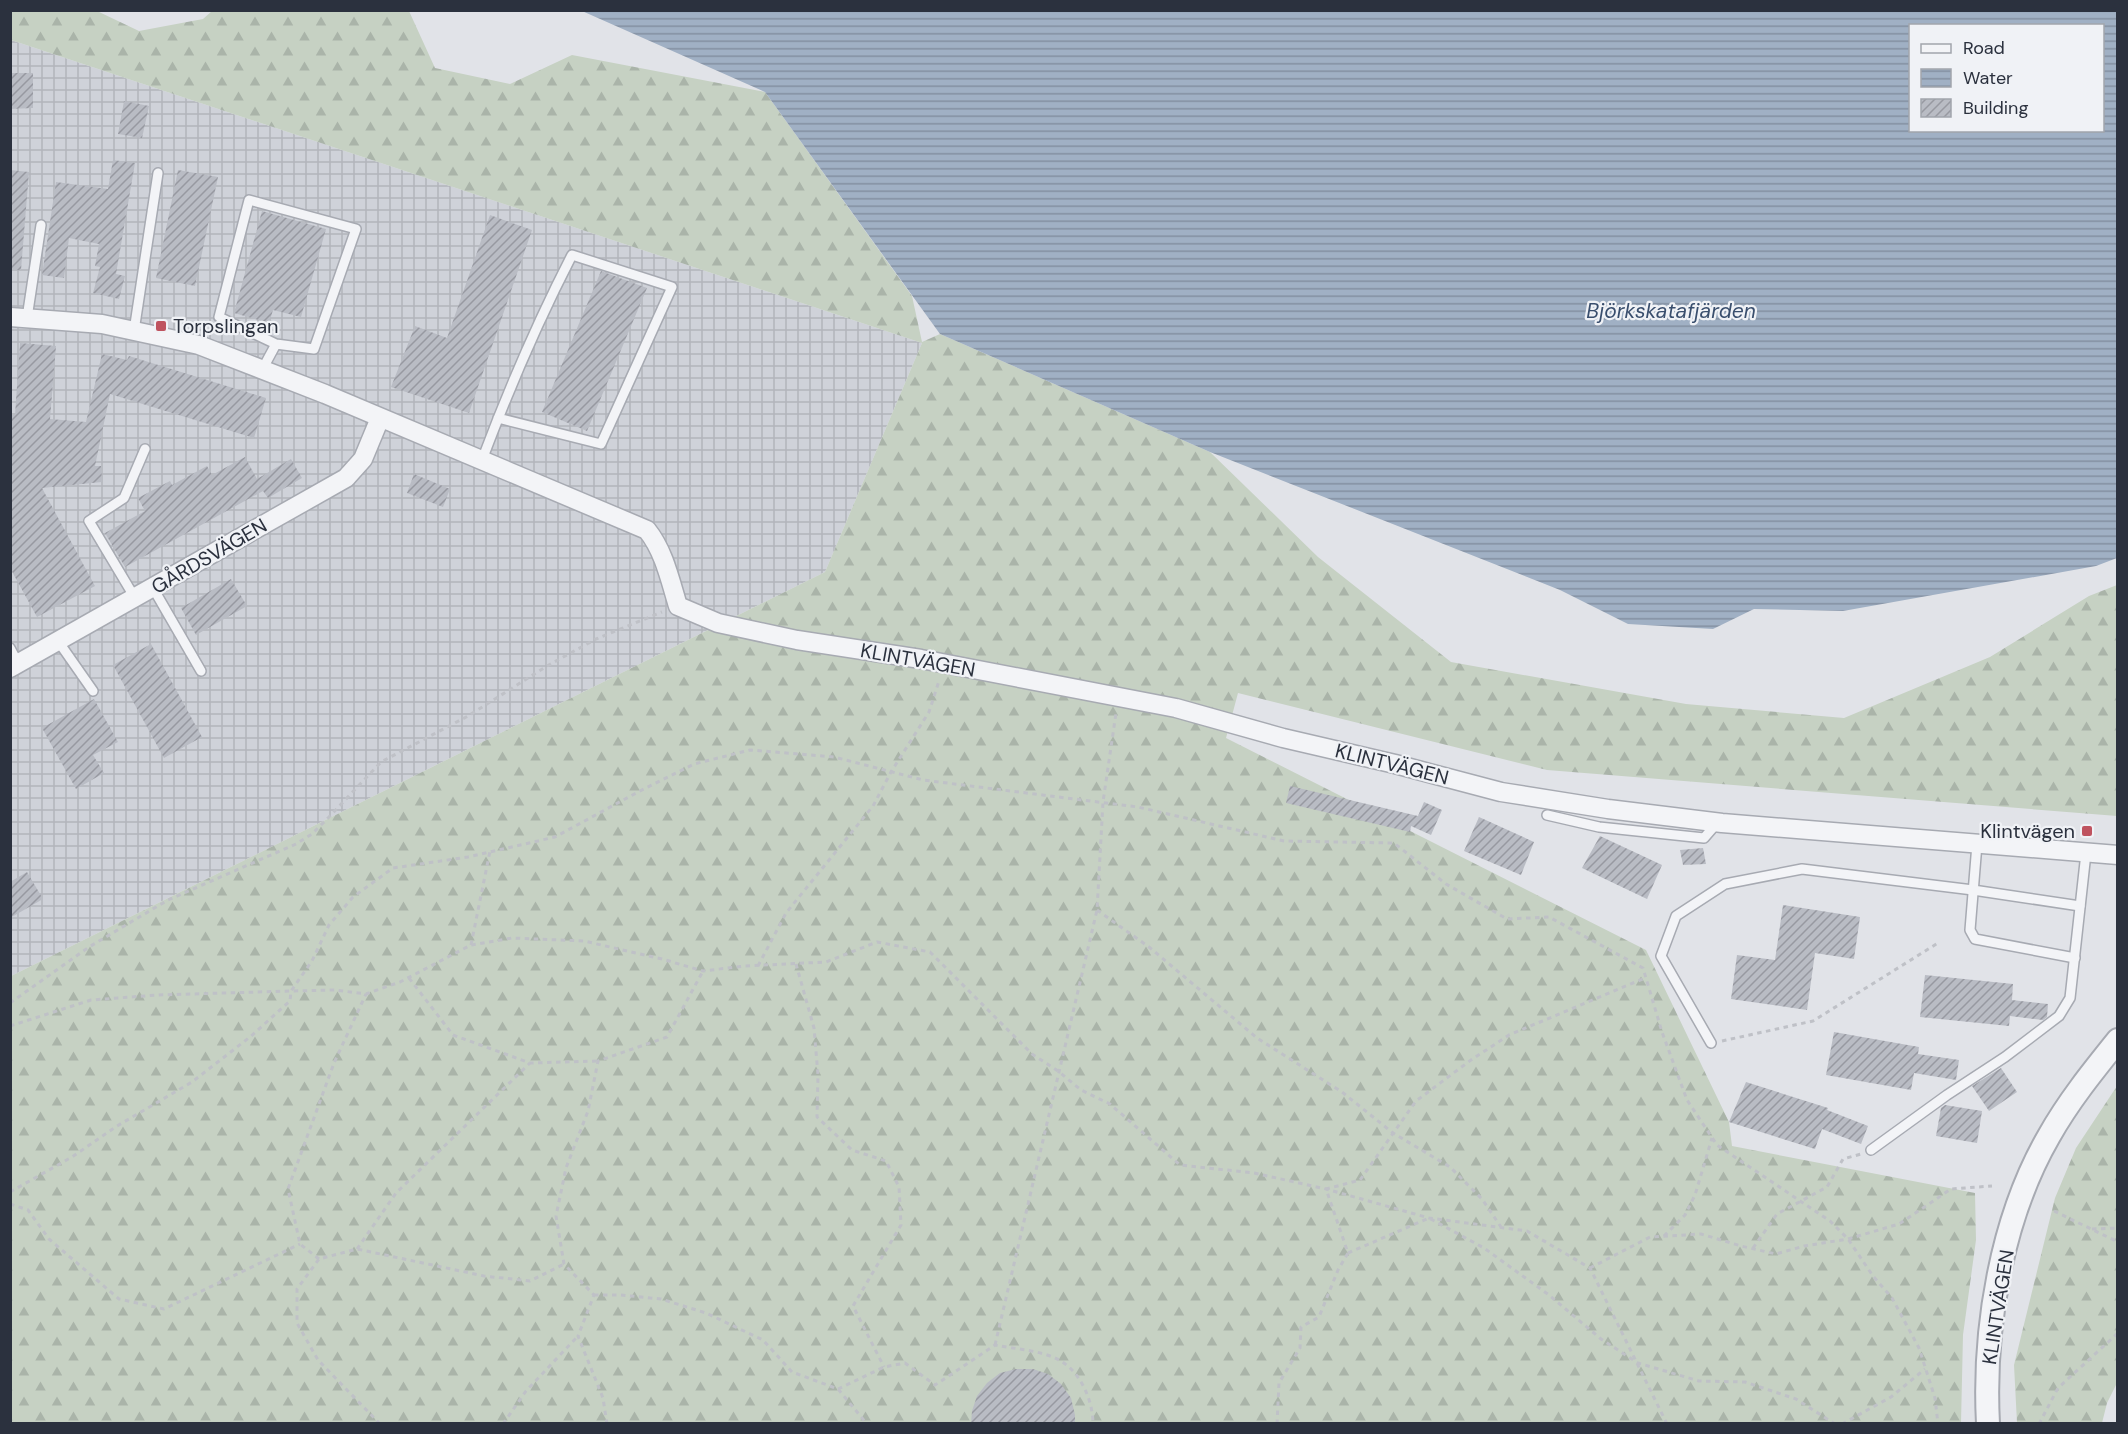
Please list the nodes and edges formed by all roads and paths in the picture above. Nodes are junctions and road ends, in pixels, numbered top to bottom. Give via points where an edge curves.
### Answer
1 (158, 173) dead end
2 (41, 225) dead end
3 (19, 318) edge
4 (134, 331) junction
5 (276, 344) junction
6 (262, 370) junction
7 (380, 418) junction
8 (498, 418) junction
9 (145, 449) dead end
10 (482, 460) junction
11 (153, 588) junction
12 (135, 598) junction
13 (678, 606) junction
14 (58, 641) junction
15 (13, 660) edge
16 (944, 664) junction
17 (201, 671) dead end
18 (93, 691) dead end
19 (1118, 697) junction
20 (891, 772) junction
21 (1103, 802) junction
22 (1547, 815) dead end
23 (1717, 823) junction
24 (1977, 844) junction
25 (490, 851) junction
26 (2086, 853) junction
27 (2118, 855) edge
28 (1973, 890) junction
29 (2080, 906) junction
30 (1097, 910) junction
31 (1938, 943) dead end
32 (471, 945) junction
33 (2075, 958) junction
34 (796, 964) junction
35 (758, 966) junction
36 (704, 971) junction
37 (409, 978) junction
38 (1646, 978) junction
39 (291, 991) junction
40 (366, 994) junction
41 (10, 1003) edge
42 (10, 1026) edge
43 (2118, 1040) edge
44 (1711, 1044) joint
45 (598, 1061) junction
46 (530, 1063) junction
47 (1058, 1071) junction
48 (1393, 1133) junction
49 (1712, 1138) junction
50 (1871, 1150) joint
51 (1992, 1186) dead end
52 (1326, 1189) junction
53 (10, 1192) edge
54 (1801, 1201) junction
55 (10, 1204) edge
56 (2054, 1211) dead end
57 (1429, 1218) junction
58 (1502, 1227) junction
59 (2118, 1228) edge
60 (2092, 1229) junction
61 (1663, 1236) junction
62 (1848, 1239) junction
63 (2118, 1242) edge
64 (300, 1244) junction
65 (357, 1249) junction
66 (1752, 1249) junction
67 (1348, 1253) junction
68 (319, 1259) junction
69 (564, 1264) junction
70 (1590, 1268) junction
71 (594, 1295) junction
72 (2118, 1333) edge
73 (578, 1336) junction
74 (994, 1345) junction
75 (1638, 1363) junction
76 (884, 1367) junction
77 (1926, 1369) junction
78 (838, 1389) junction
79 (380, 1424) edge
80 (504, 1424) edge
81 (607, 1424) edge
82 (867, 1424) edge
83 (1093, 1424) edge
84 (1277, 1424) edge
85 (1668, 1424) edge
86 (1835, 1424) edge
87 (1842, 1424) edge
88 (1938, 1424) edge
89 (1988, 1424) edge
90 (2039, 1424) edge

1 - 4 lane
2 - 3 lane
3 - 4 street via 102,324
4 - 6 street via 199,345
5 - 5 lane via 219,317 249,200 356,229 314,349
5 - 6 lane
6 - 7 street
7 - 10 street
7 - 11 street, GÅRDSVÄGEN via 363,459 346,478
8 - 8 lane via 572,255 672,287 601,444
8 - 10 lane
9 - 12 lane via 124,498 89,521
10 - 13 street via 647,530 662,554
11 - 12 street, GÅRDSVÄGEN
11 - 17 lane
12 - 14 street, GÅRDSVÄGEN
13 - 16 street, KLINTVÄGEN via 718,623
13 - 41 path via 596,639 468,716 381,762 312,834 168,900 89,947
14 - 15 street, GÅRDSVÄGEN
14 - 18 lane
16 - 19 street, KLINTVÄGEN
16 - 20 path via 929,712
19 - 21 path
19 - 23 street, KLINTVÄGEN via 1176,708 1502,792
20 - 21 path via 923,780
20 - 25 path via 834,757 750,750 694,764 555,837
20 - 35 path via 873,806 786,913
21 - 30 path
21 - 38 path via 1284,841 1394,843 1446,884 1507,918 1549,917 1643,968
22 - 23 lane via 1599,827 1704,838
23 - 24 street, KLINTVÄGEN
24 - 26 street, KLINTVÄGEN
24 - 28 lane
25 - 32 path
25 - 39 path via 393,868 353,897 329,925 312,961
26 - 27 street, KLINTVÄGEN
26 - 29 lane
28 - 29 lane
28 - 33 lane via 1970,930 1975,939
28 - 44 lane via 1802,869 1725,884 1676,916 1661,956
29 - 33 lane
30 - 47 path
30 - 48 path via 1149,947 1257,1038 1342,1092
31 - 44 path via 1813,1021
32 - 36 path via 513,938 584,941
32 - 37 path
33 - 50 lane via 2070,998 2059,1016
34 - 35 path
34 - 47 path via 826,962 877,942 930,952 1032,1054
34 - 76 path via 814,1028 817,1117 852,1150 886,1161 899,1187 901,1225 853,1306
35 - 36 path
36 - 45 path via 667,1037
37 - 40 path
37 - 46 path via 453,1035
38 - 48 path via 1509,1035 1416,1101
38 - 49 path via 1687,1100
39 - 40 path
39 - 42 path via 91,1000
39 - 53 path via 290,1001 192,1082
40 - 64 path via 334,1063 288,1190
43 - 89 street, KLINTVÄGEN via 2080,1088 2027,1179 2001,1268 1989,1337
45 - 46 path
45 - 69 path via 588,1111 566,1168 555,1216
46 - 65 path via 396,1193
47 - 52 path via 1081,1090 1110,1104 1180,1165 1254,1173
47 - 74 path
48 - 52 path via 1360,1180
48 - 58 path via 1450,1167 1482,1199
49 - 54 path
49 - 61 path via 1695,1195 1685,1215
50 - 54 path via 1843,1159 1827,1187
51 - 62 path via 1951,1188 1899,1224
52 - 57 path
52 - 67 path
54 - 62 path
54 - 66 path via 1777,1214
55 - 64 path via 27,1210 49,1239 119,1299 164,1309
56 - 60 path
57 - 58 path
57 - 67 path
57 - 75 path via 1484,1248
58 - 70 path via 1527,1231
59 - 60 path
60 - 63 path
61 - 66 path via 1701,1234
61 - 70 path via 1650,1237
62 - 66 path via 1776,1254
62 - 77 path via 1892,1298
64 - 68 path
65 - 68 path
65 - 69 path via 484,1276 530,1281
67 - 84 path via 1319,1317 1301,1327 1300,1348 1278,1383
68 - 79 path via 297,1289 297,1323 318,1360
69 - 71 path
70 - 75 path
71 - 73 path
71 - 78 path via 661,1299 706,1313 763,1340 792,1372
72 - 90 path via 2058,1388
73 - 80 path via 526,1391
73 - 81 path via 603,1398
74 - 76 path via 935,1385 905,1363
74 - 83 path via 1059,1360 1081,1383
75 - 85 path
75 - 86 path via 1700,1381 1745,1382 1796,1399
76 - 78 path
77 - 87 path via 1891,1397
77 - 88 path
78 - 82 path

